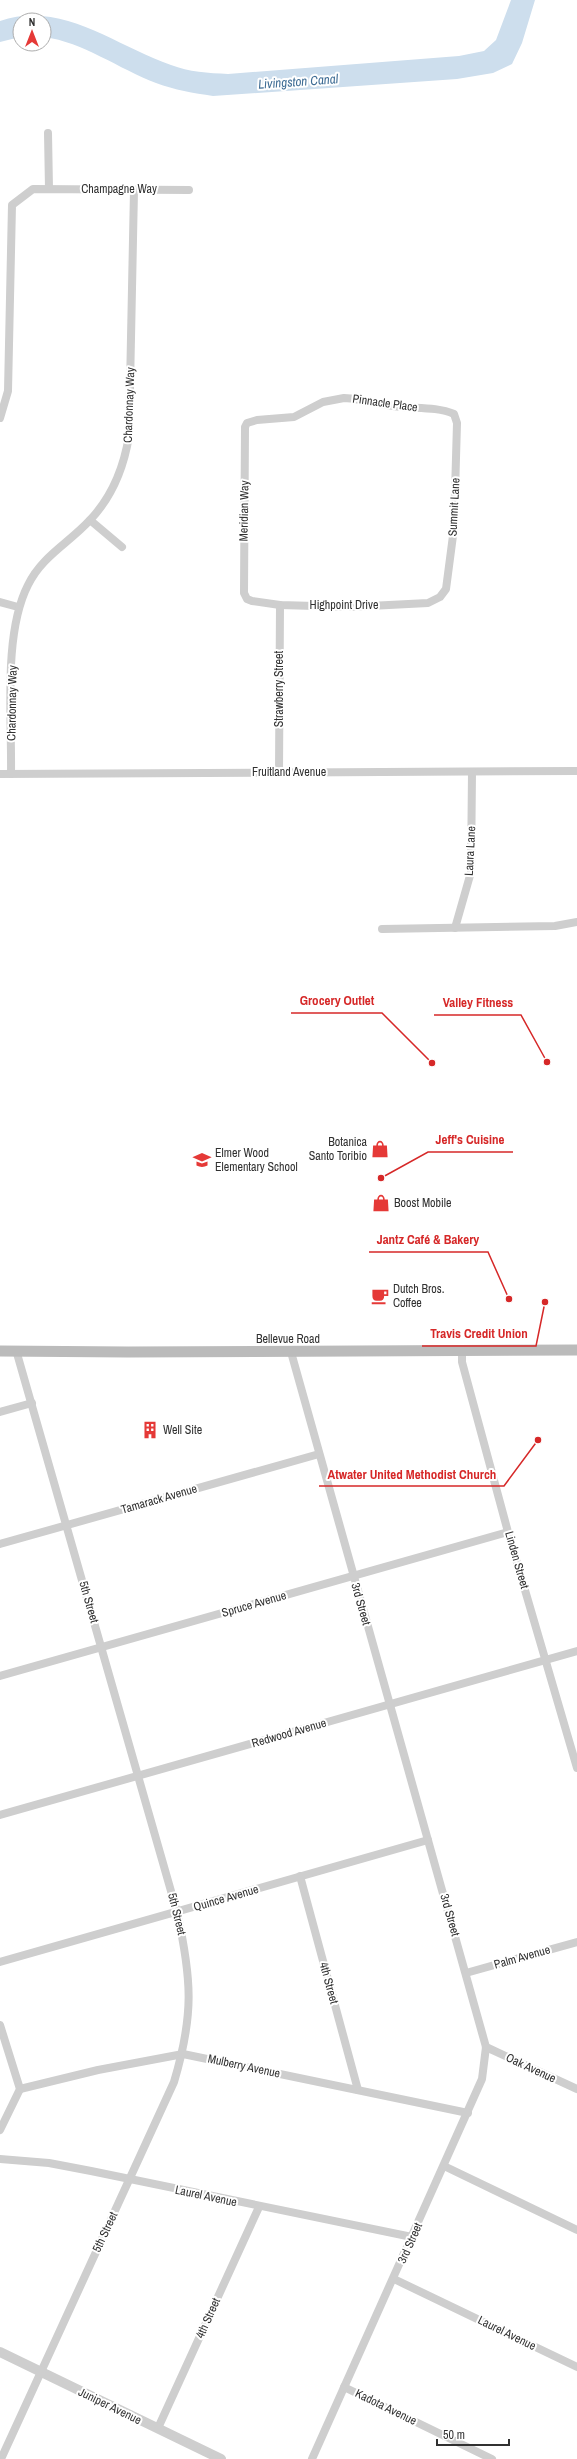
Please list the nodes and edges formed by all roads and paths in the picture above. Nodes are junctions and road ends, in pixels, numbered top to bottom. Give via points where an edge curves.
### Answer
1 (48, 133) dead end
2 (49, 188) junction
3 (134, 190) junction
4 (189, 190) dead end
5 (454, 414) joint
6 (0, 418) edge
7 (247, 424) joint
8 (90, 520) junction
9 (122, 547) dead end
10 (440, 597) joint
11 (247, 599) joint
12 (0, 602) edge
13 (280, 605) junction
14 (18, 607) junction
15 (577, 771) edge
16 (279, 772) junction
17 (472, 772) junction
18 (0, 774) edge
19 (11, 774) junction
20 (577, 922) edge
21 (455, 928) junction
22 (382, 929) dead end
23 (0, 1350) edge
24 (16, 1350) junction
25 (577, 1350) edge
26 (462, 1351) junction
27 (291, 1352) junction
28 (32, 1403) junction
29 (0, 1412) edge
30 (319, 1454) junction
31 (66, 1525) junction
32 (508, 1532) junction
33 (0, 1544) edge
34 (353, 1576) junction
35 (102, 1648) junction
36 (577, 1651) edge
37 (545, 1659) junction
38 (0, 1676) edge
39 (390, 1704) junction
40 (577, 1768) edge
41 (139, 1777) junction
42 (0, 1815) edge
43 (428, 1840) junction
44 (300, 1876) junction
45 (177, 1912) junction
46 (577, 1942) edge
47 (0, 1962) edge
48 (466, 1973) junction
49 (0, 2025) edge
50 (486, 2047) junction
51 (183, 2054) junction
52 (20, 2089) junction
53 (577, 2089) edge
54 (358, 2090) junction
55 (468, 2112) junction
56 (0, 2130) edge
57 (0, 2159) edge
58 (444, 2166) junction
59 (129, 2180) junction
60 (259, 2207) junction
61 (577, 2230) edge
62 (412, 2237) junction
63 (394, 2279) junction
64 (0, 2352) edge
65 (577, 2367) edge
66 (41, 2372) junction
67 (344, 2387) junction
68 (158, 2428) junction
69 (1, 2459) edge
70 (221, 2459) edge
71 (312, 2459) edge
72 (492, 2459) edge

1 - 2 street
2 - 3 street, Champagne Way
2 - 6 street, Champagne Way via 33,189 12,205 8,391
3 - 4 street, Champagne Way
3 - 8 street, Chardonnay Way via 129,436 126,454 112,490
5 - 7 street, Pinnacle Place via 445,410 393,406 344,398 323,402 294,417 258,420
5 - 10 street, Summit Lane via 457,423 454,528 446,589
7 - 11 street, Meridian Way via 244,520 244,593
8 - 9 street
8 - 14 street, Chardonnay Way via 43,560
10 - 13 street, Highpoint Drive via 428,604 350,607
11 - 13 street, Highpoint Drive
12 - 14 street
13 - 16 street, Strawberry Street
14 - 19 street, Chardonnay Way via 12,637
15 - 17 street, Fruitland Avenue
16 - 17 street, Fruitland Avenue
16 - 19 street, Fruitland Avenue
17 - 21 street, Laura Lane via 470,872
18 - 19 street, Fruitland Avenue
20 - 21 street via 561,926
21 - 22 street
23 - 24 main road, Bellevue Road
24 - 27 main road, Bellevue Road
24 - 28 street, 5th Street
25 - 26 main road, Bellevue Road
26 - 27 main road, Bellevue Road
26 - 32 street, Linden Street via 462,1362
27 - 30 street, 3rd Street
28 - 29 street
28 - 31 street, 5th Street
30 - 31 street, Tamarack Avenue
30 - 34 street, 3rd Street
31 - 33 street, Tamarack Avenue
31 - 35 street, 5th Street
32 - 34 street, Spruce Avenue
32 - 37 street, Linden Street
34 - 35 street, Spruce Avenue
34 - 39 street, 3rd Street
35 - 38 street, Spruce Avenue
35 - 41 street, 5th Street
36 - 37 street, Redwood Avenue
37 - 39 street, Redwood Avenue
37 - 40 street, Linden Street
39 - 41 street, Redwood Avenue
39 - 43 street, 3rd Street
41 - 42 street, Redwood Avenue
41 - 45 street, 5th Street
43 - 44 street, Quince Avenue
43 - 48 street, 3rd Street
44 - 45 street, Quince Avenue
44 - 54 street, 4th Street
45 - 47 street, Quince Avenue
45 - 51 street, 5th Street via 187,1959 190,1996
46 - 48 street, Palm Avenue
48 - 50 street, 3rd Street
49 - 52 street
50 - 53 street, Oak Avenue
50 - 55 street, 3rd Street via 482,2079
51 - 52 street, Mulberry Avenue via 98,2070
51 - 54 street, Mulberry Avenue
51 - 59 street, 5th Street via 174,2082
52 - 56 street
54 - 55 street, Mulberry Avenue
55 - 58 street, 3rd Street
57 - 59 street, Laurel Avenue via 49,2163
58 - 61 street
58 - 62 street, 3rd Street
59 - 60 street, Laurel Avenue
59 - 66 street, 5th Street
60 - 62 street, Laurel Avenue
60 - 68 street, 4th Street
62 - 63 street, 3rd Street
63 - 65 street, Laurel Avenue
63 - 67 street, 3rd Street
64 - 66 street, Juniper Avenue
66 - 68 street, Juniper Avenue
66 - 69 street, 5th Street
67 - 71 street, 3rd Street
67 - 72 street, Kadota Avenue
68 - 70 street, Juniper Avenue

